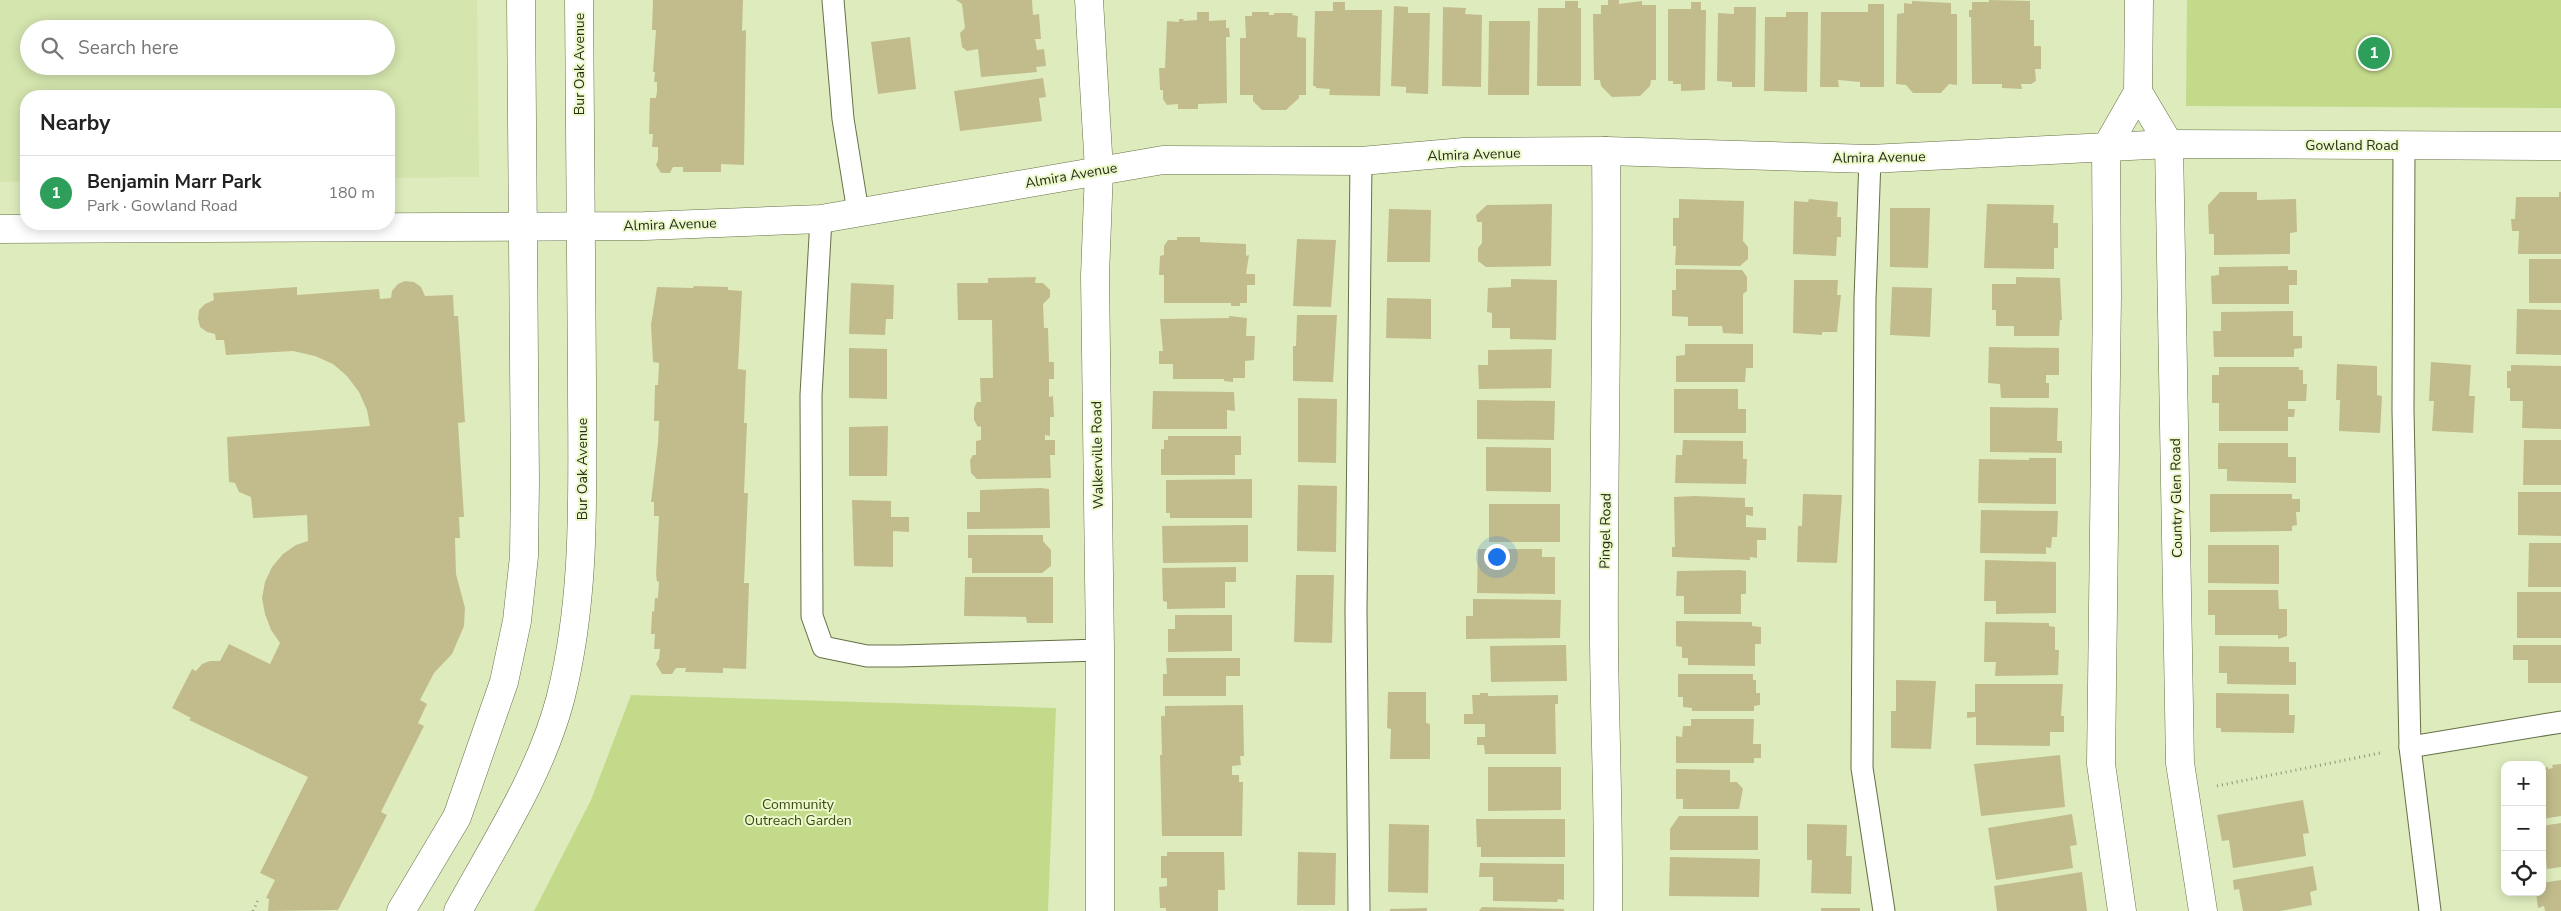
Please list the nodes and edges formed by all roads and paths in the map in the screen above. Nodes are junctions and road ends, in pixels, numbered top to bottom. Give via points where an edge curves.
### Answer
1 (521, 0) edge
2 (579, 0) edge
3 (833, 0) edge
4 (1089, 0) edge
5 (2138, 0) edge
6 (2138, 92) junction
7 (2156, 145) junction
8 (2404, 146) junction
9 (2561, 146) edge
10 (2106, 148) junction
11 (1606, 151) junction
12 (1870, 159) junction
13 (1361, 161) junction
14 (1099, 170) junction
15 (858, 212) junction
16 (821, 219) junction
17 (581, 226) junction
18 (395, 227) edge
19 (523, 227) junction
20 (0, 229) edge
21 (20, 229) edge
22 (1100, 650) junction
23 (2561, 722) edge
24 (2410, 747) junction
25 (2209, 787) dead end
26 (259, 898) dead end
27 (253, 911) edge
28 (401, 911) edge
29 (458, 911) edge
30 (1100, 911) edge
31 (1359, 911) edge
32 (1608, 911) edge
33 (1884, 911) edge
34 (2122, 911) edge
35 (2203, 911) edge
36 (2430, 911) edge

1 - 19 street
2 - 17 street, Bur Oak Avenue
3 - 15 lane via 843,119
4 - 14 street, Walkerville Road
5 - 6 street
6 - 7 street, Country Glen Road
6 - 10 street
7 - 8 street, Gowland Road
7 - 10 street, Almira Avenue
7 - 35 street, Country Glen Road via 2180,763
8 - 9 street, Gowland Road
8 - 24 lane via 2403,411
10 - 12 street, Almira Avenue
10 - 34 street via 2101,764
11 - 12 street, Almira Avenue
11 - 13 street, Almira Avenue via 1464,152
11 - 32 street, Pingel Road via 1604,644
12 - 33 lane via 1865,299 1862,768
13 - 14 street, Almira Avenue via 1163,160
13 - 31 lane via 1356,601
14 - 15 street, Almira Avenue
14 - 22 street, Walkerville Road via 1095,276
15 - 16 street, Almira Avenue
16 - 17 street, Almira Avenue
16 - 22 lane via 811,395 812,616 823,647 867,656
17 - 19 street, Almira Avenue
17 - 29 street, Bur Oak Avenue via 581,578 573,641 560,700 538,764
18 - 19 street, Almira Avenue
19 - 28 street via 524,556 517,621 494,718 457,817
20 - 21 street, Almira Avenue
22 - 30 street, Walkerville Road
23 - 24 lane
24 - 25 path
24 - 36 lane
26 - 27 path

